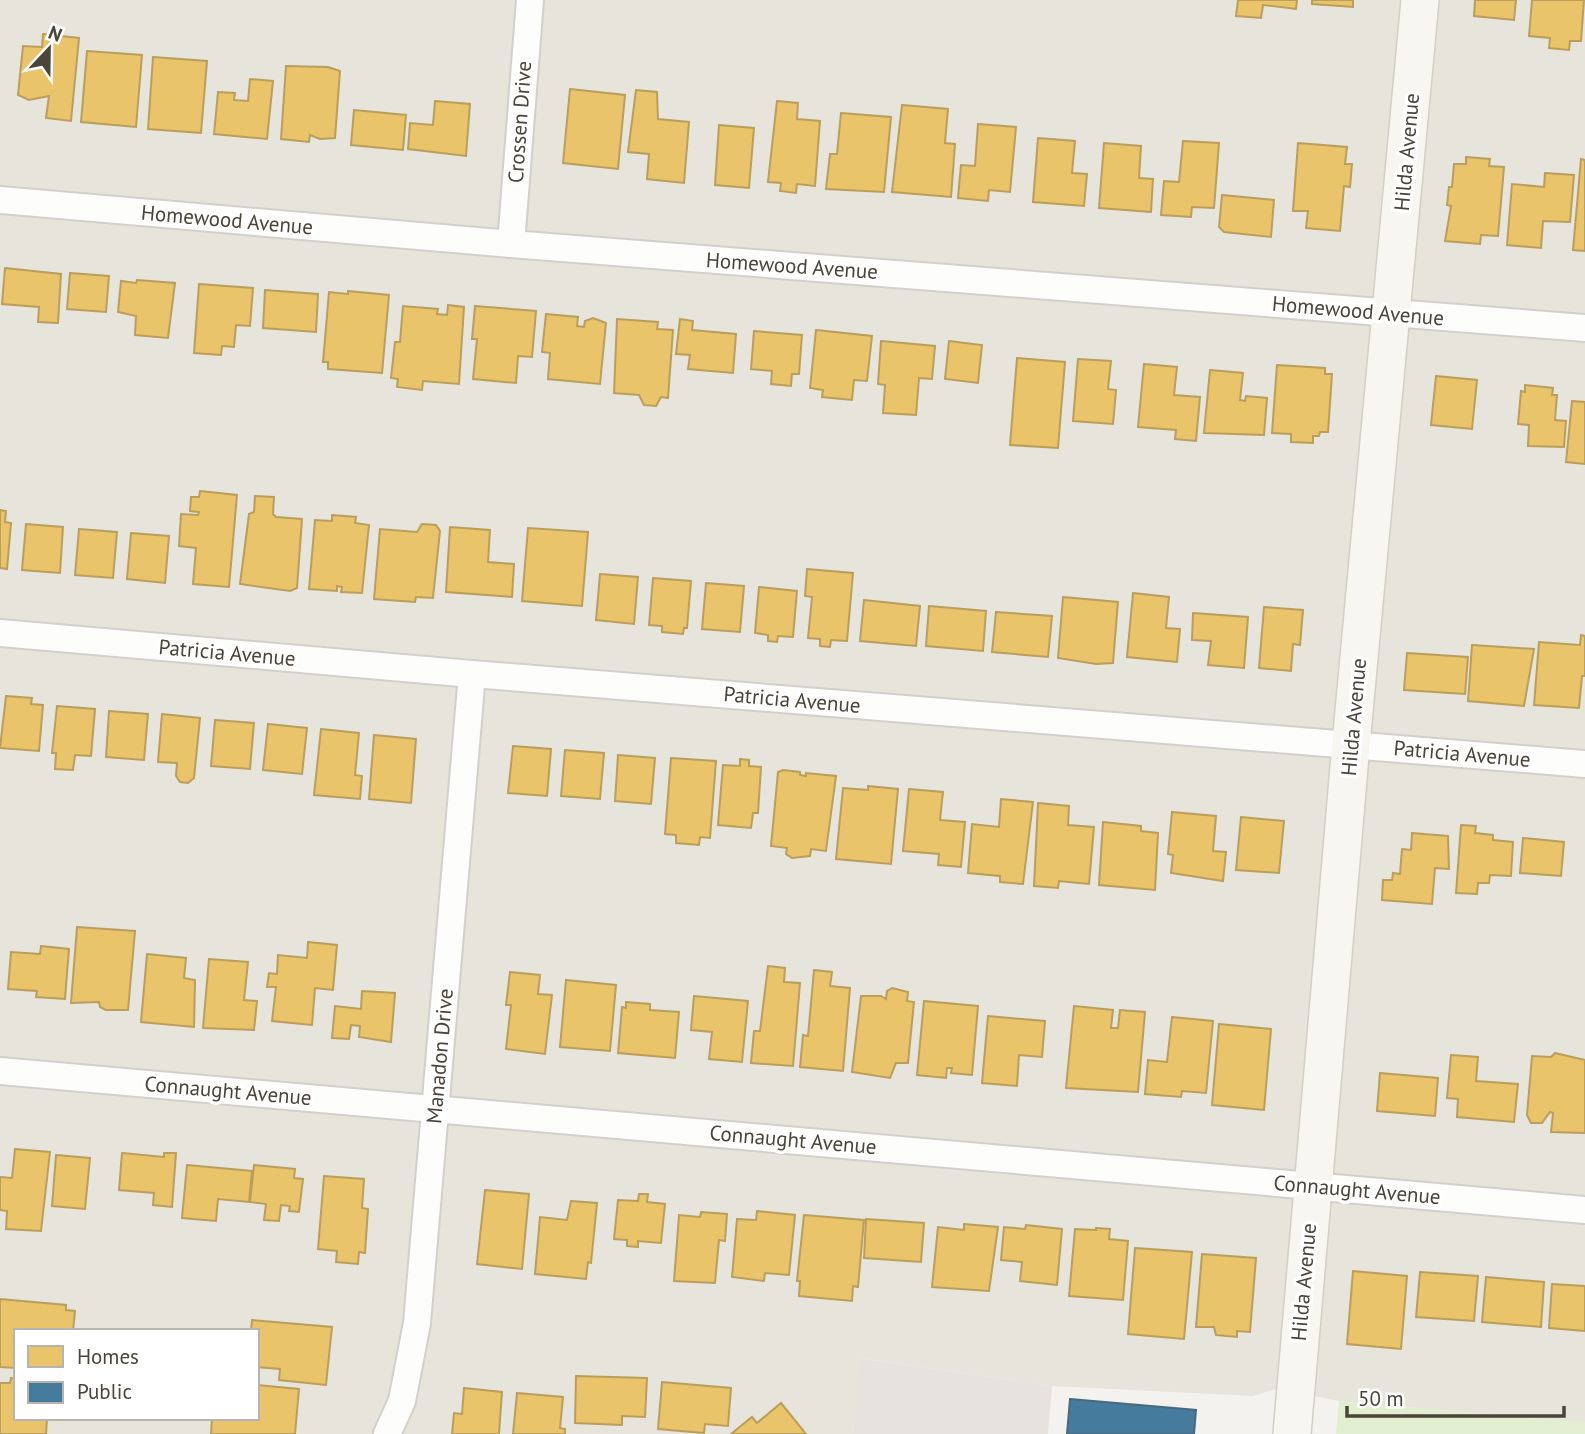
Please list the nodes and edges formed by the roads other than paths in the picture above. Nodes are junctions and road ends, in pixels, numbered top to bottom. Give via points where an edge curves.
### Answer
1 (530, 0) edge
2 (1420, 0) edge
3 (0, 200) edge
4 (511, 244) junction
5 (1393, 313) junction
6 (1585, 328) edge
7 (0, 633) edge
8 (472, 674) junction
9 (1351, 744) junction
10 (1585, 764) edge
11 (0, 1071) edge
12 (436, 1109) junction
13 (1312, 1186) junction
14 (1585, 1210) edge
15 (387, 1434) edge
16 (1292, 1434) edge

1 - 4 street, Crossen Drive
2 - 5 street, Hilda Avenue
3 - 4 street, Homewood Avenue
4 - 5 street, Homewood Avenue
5 - 6 street, Homewood Avenue
5 - 9 street, Hilda Avenue
7 - 8 street, Patricia Avenue
8 - 9 street, Patricia Avenue
8 - 12 street, Manadon Drive
9 - 10 street, Patricia Avenue
9 - 13 street, Hilda Avenue
11 - 12 street, Connaught Avenue
12 - 13 street, Connaught Avenue
12 - 15 street, Manadon Drive via 414,1348 402,1401
13 - 14 street, Connaught Avenue
13 - 16 street, Hilda Avenue

